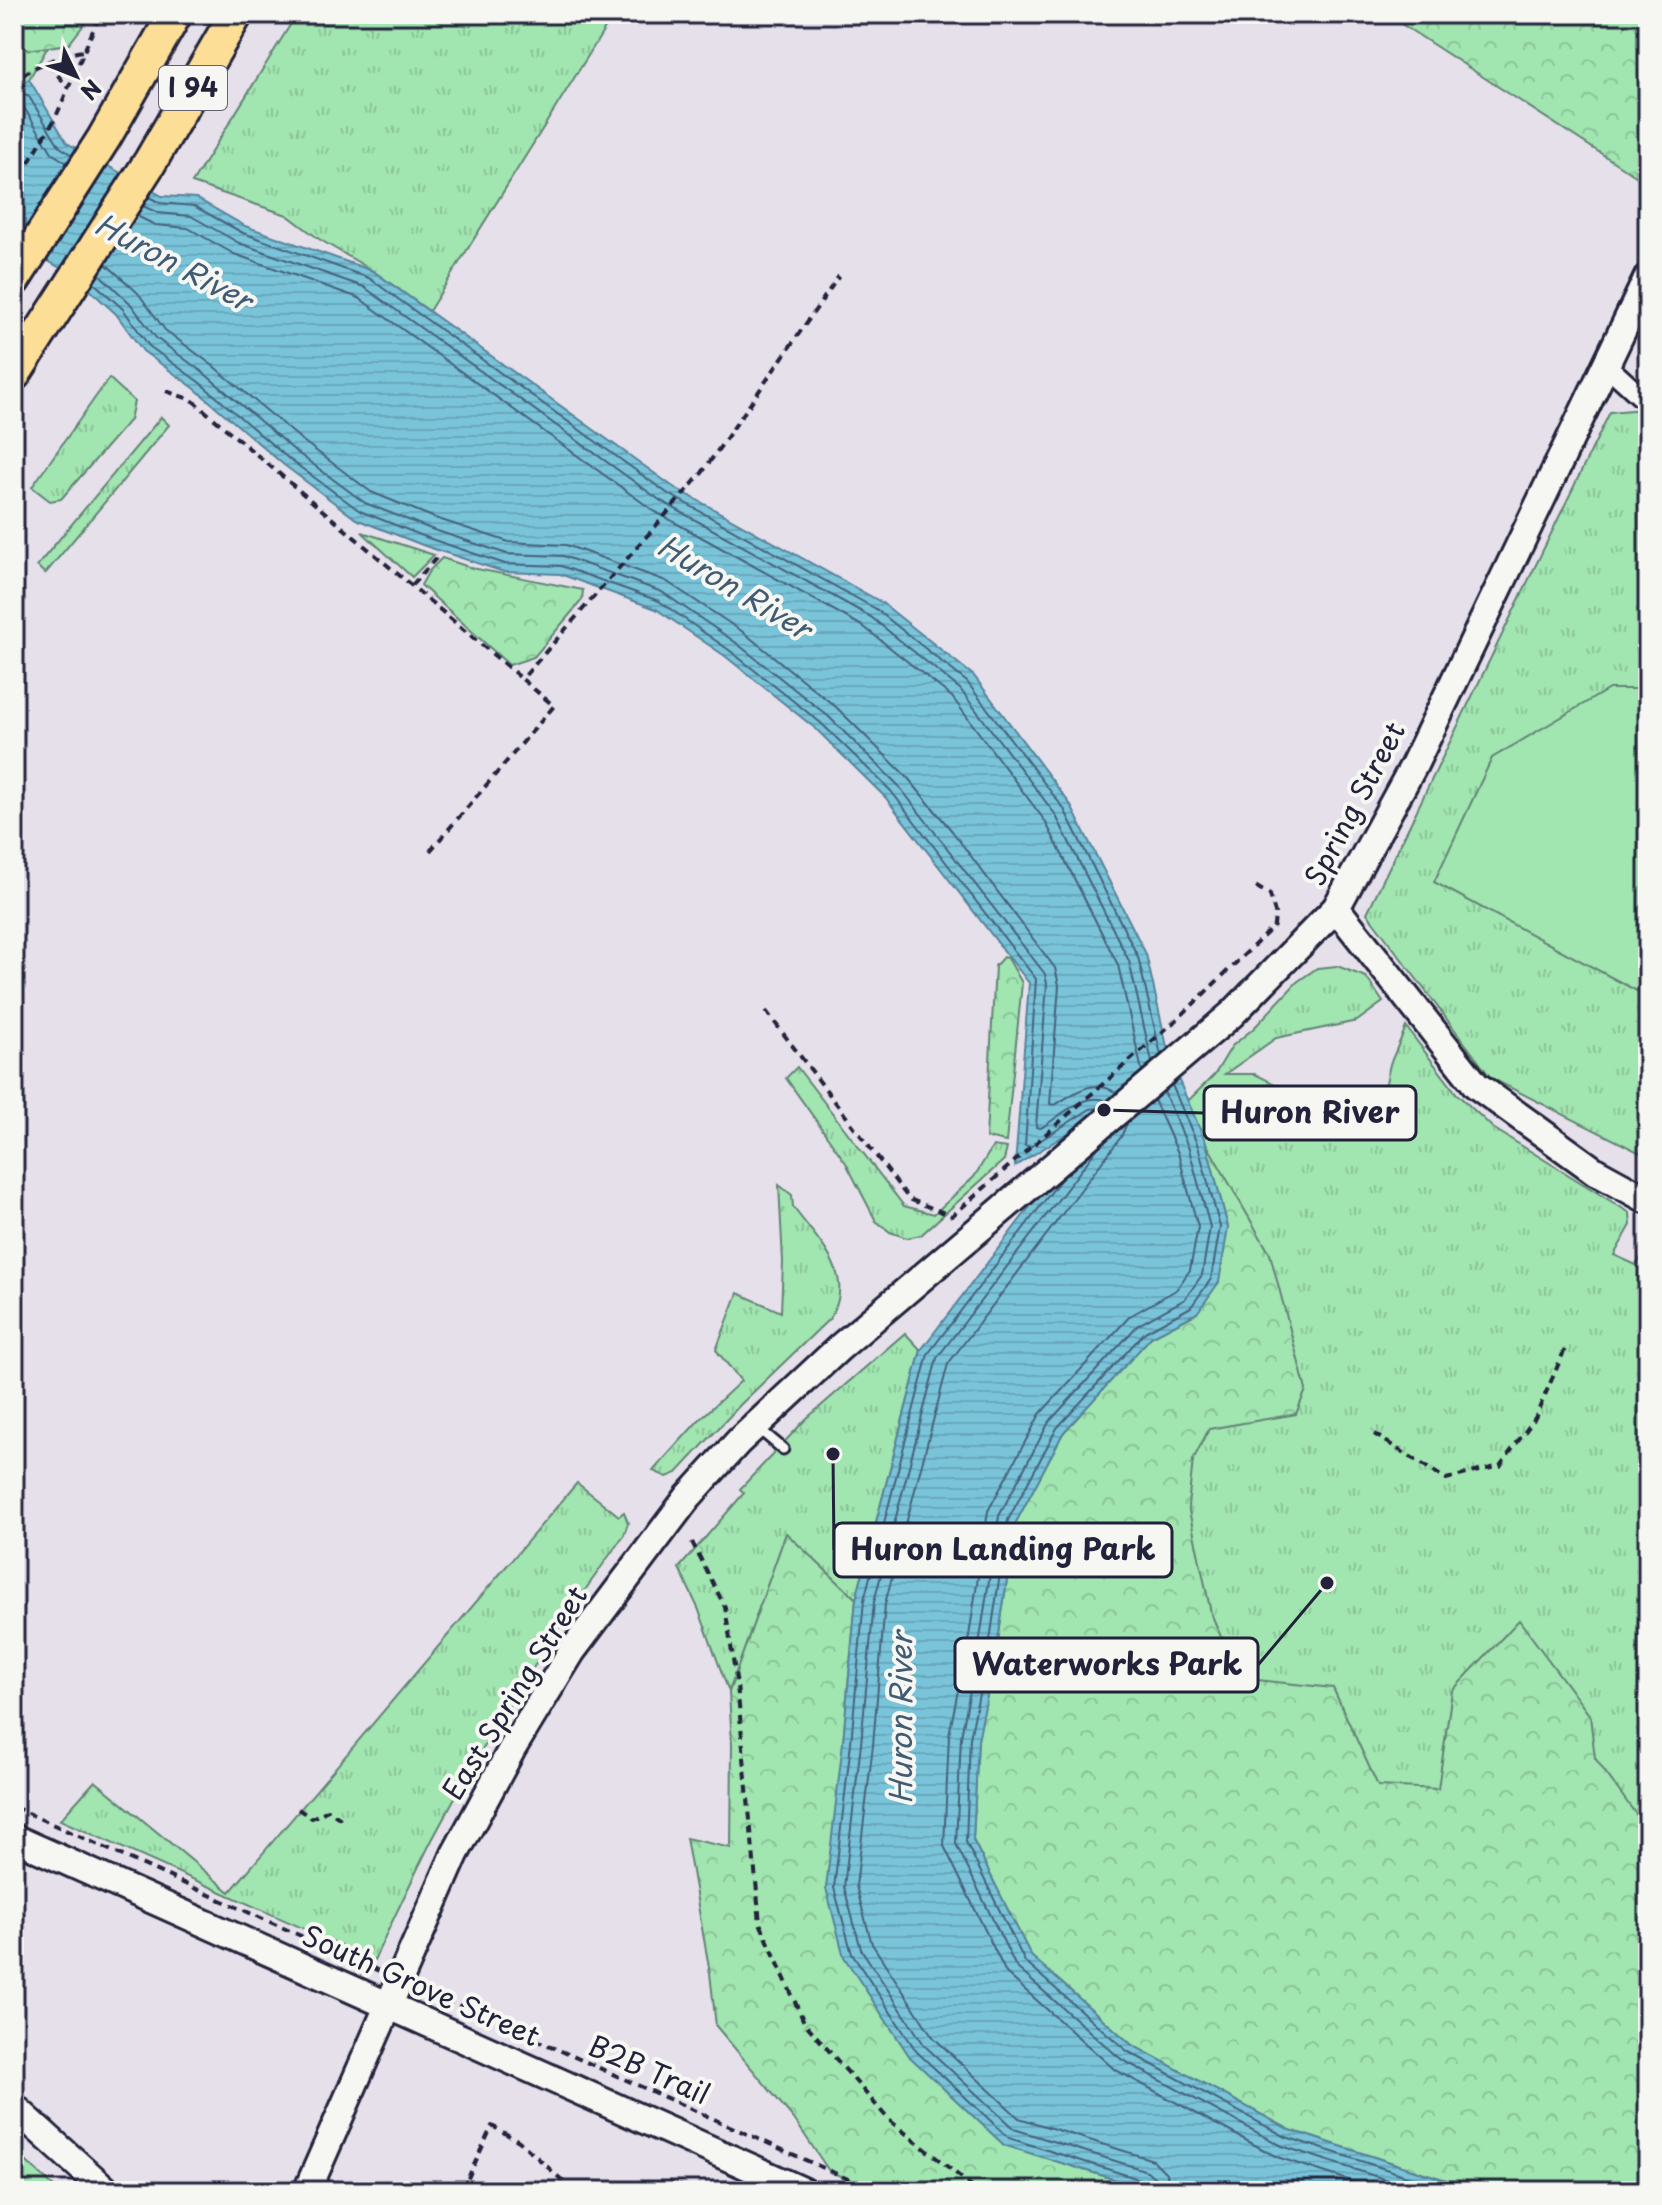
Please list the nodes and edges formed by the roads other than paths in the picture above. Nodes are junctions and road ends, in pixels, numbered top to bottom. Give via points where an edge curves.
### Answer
1 (175, 14) edge
2 (236, 14) edge
3 (18, 273) edge
4 (1648, 277) edge
5 (1604, 363) junction
6 (14, 374) edge
7 (1648, 403) edge
8 (1336, 908) junction
9 (1648, 1200) edge
10 (961, 1242) joint
11 (755, 1426) junction
12 (783, 1449) dead end
13 (14, 1838) edge
14 (389, 2007) junction
15 (14, 2107) edge
16 (107, 2191) edge
17 (307, 2191) edge
18 (803, 2191) edge

1 - 3 highway, I 94
2 - 6 highway, I 94 via 150,162
4 - 5 main road, Spring Street
5 - 7 street
5 - 8 main road, Spring Street via 1414,765
8 - 9 main road via 1476,1085 1595,1171
8 - 10 main road, Spring Street via 1232,1014
10 - 11 main road, East Spring Street
11 - 12 lane
11 - 14 main road, East Spring Street via 688,1497 572,1651 455,1854
13 - 14 main road, South Grove Street
14 - 17 main road, East Spring Street
14 - 18 main road, South Grove Street
15 - 16 main road

